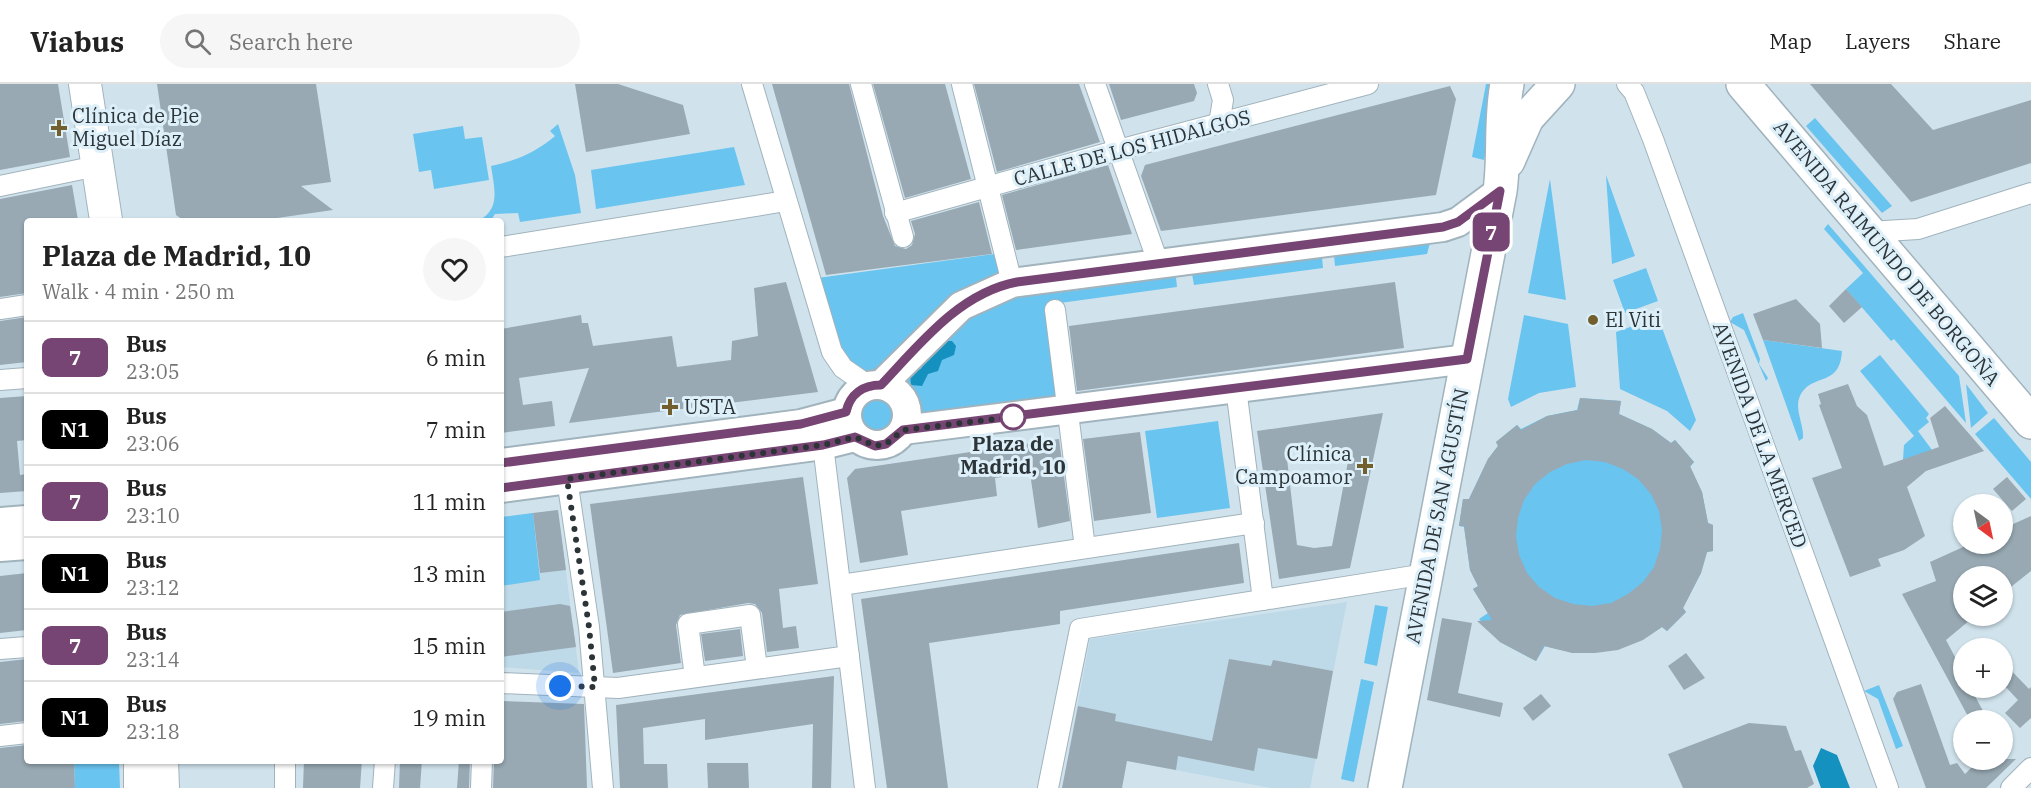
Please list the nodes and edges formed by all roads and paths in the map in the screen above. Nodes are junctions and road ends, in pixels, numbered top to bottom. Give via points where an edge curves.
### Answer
1 (85, 84) edge
2 (752, 84) edge
3 (861, 84) edge
4 (962, 84) edge
5 (1095, 84) edge
6 (1218, 84) edge
7 (1368, 84) edge
8 (1507, 84) edge
9 (1558, 84) edge
10 (1627, 84) edge
11 (1743, 84) edge
12 (1219, 124) junction
13 (1118, 150) junction
14 (97, 166) junction
15 (1501, 182) junction
16 (0, 186) edge
17 (987, 188) junction
18 (2031, 193) edge
19 (786, 201) junction
20 (896, 213) junction
21 (106, 218) edge
22 (1918, 229) junction
23 (1869, 232) junction
24 (903, 237) dead end
25 (504, 246) edge
26 (1159, 265) junction
27 (1898, 266) junction
28 (1012, 283) junction
29 (24, 305) edge
30 (0, 309) edge
31 (1055, 310) dead end
32 (1467, 359) junction
33 (24, 378) edge
34 (0, 380) edge
35 (875, 385) junction
36 (1236, 388) junction
37 (1068, 410) junction
38 (2031, 422) edge
39 (851, 424) junction
40 (903, 430) junction
41 (823, 445) junction
42 (504, 463) edge
43 (567, 479) junction
44 (504, 488) edge
45 (24, 520) edge
46 (0, 522) edge
47 (1254, 523) junction
48 (24, 545) edge
49 (0, 547) edge
50 (1085, 548) junction
51 (1426, 573) junction
52 (841, 585) junction
53 (1263, 600) junction
54 (24, 646) edge
55 (0, 649) edge
56 (849, 656) junction
57 (757, 668) junction
58 (695, 677) junction
59 (504, 683) edge
60 (595, 687) junction
61 (24, 733) edge
62 (0, 736) edge
63 (140, 764) edge
64 (162, 764) edge
65 (285, 764) edge
66 (385, 764) edge
67 (482, 764) edge
68 (2031, 768) edge
69 (140, 788) edge
70 (163, 788) edge
71 (285, 788) edge
72 (383, 788) edge
73 (481, 788) edge
74 (603, 788) edge
75 (866, 788) edge
76 (1048, 788) edge
77 (1385, 788) edge
78 (1888, 788) edge
79 (2011, 788) edge

1 - 14 main road
2 - 19 street
3 - 20 street
4 - 17 street
5 - 13 street
6 - 12 street via 1223,100
7 - 12 street, CALLE DE LOS HIDALGOS
8 - 15 highway, AVENIDA DE SAN AGUSTÍN
9 - 15 highway, AVENIDA DE SAN AGUSTÍN via 1527,118
10 - 78 street, AVENIDA DE LA MERCED via 1653,139
11 - 23 highway, AVENIDA RAIMUNDO DE BORGOÑA
12 - 13 street, CALLE DE LOS HIDALGOS
13 - 17 street, CALLE DE LOS HIDALGOS
13 - 26 street
14 - 16 street
14 - 21 main road
15 - 26 main road via 1458,222 1443,227
15 - 32 highway, AVENIDA DE SAN AGUSTÍN
17 - 20 street, CALLE DE LOS HIDALGOS
17 - 28 street
18 - 22 street
19 - 25 street
19 - 35 street via 832,352 843,368
20 - 24 street
22 - 23 street
22 - 27 street
23 - 27 highway, AVENIDA RAIMUNDO DE BORGOÑA
26 - 28 main road
27 - 38 highway, AVENIDA RAIMUNDO DE BORGOÑA
28 - 35 main road via 961,306
29 - 30 street
31 - 37 street
32 - 36 main road
32 - 51 highway, AVENIDA DE SAN AGUSTÍN
33 - 34 street
35 - 39 main road via 851,398
35 - 40 main road via 891,387 904,402 907,421
36 - 37 main road
36 - 47 street
37 - 40 main road
37 - 50 street
39 - 40 main road via 875,446 886,444
39 - 41 main road
39 - 42 main road via 801,424
41 - 43 main road
41 - 52 street
43 - 44 main road
43 - 60 street
45 - 46 main road
47 - 50 street
47 - 53 street
48 - 49 main road
50 - 52 street
51 - 53 street
51 - 77 highway, AVENIDA DE SAN AGUSTÍN
52 - 56 street
53 - 76 street via 1080,628
54 - 55 street
56 - 57 street
56 - 75 street
57 - 58 street
57 - 58 street via 750,615 729,618 688,624
58 - 60 street via 618,688
59 - 60 street
60 - 74 street
61 - 62 street
63 - 69 main road
64 - 70 main road
65 - 71 street
66 - 72 street
67 - 73 street
68 - 79 street

